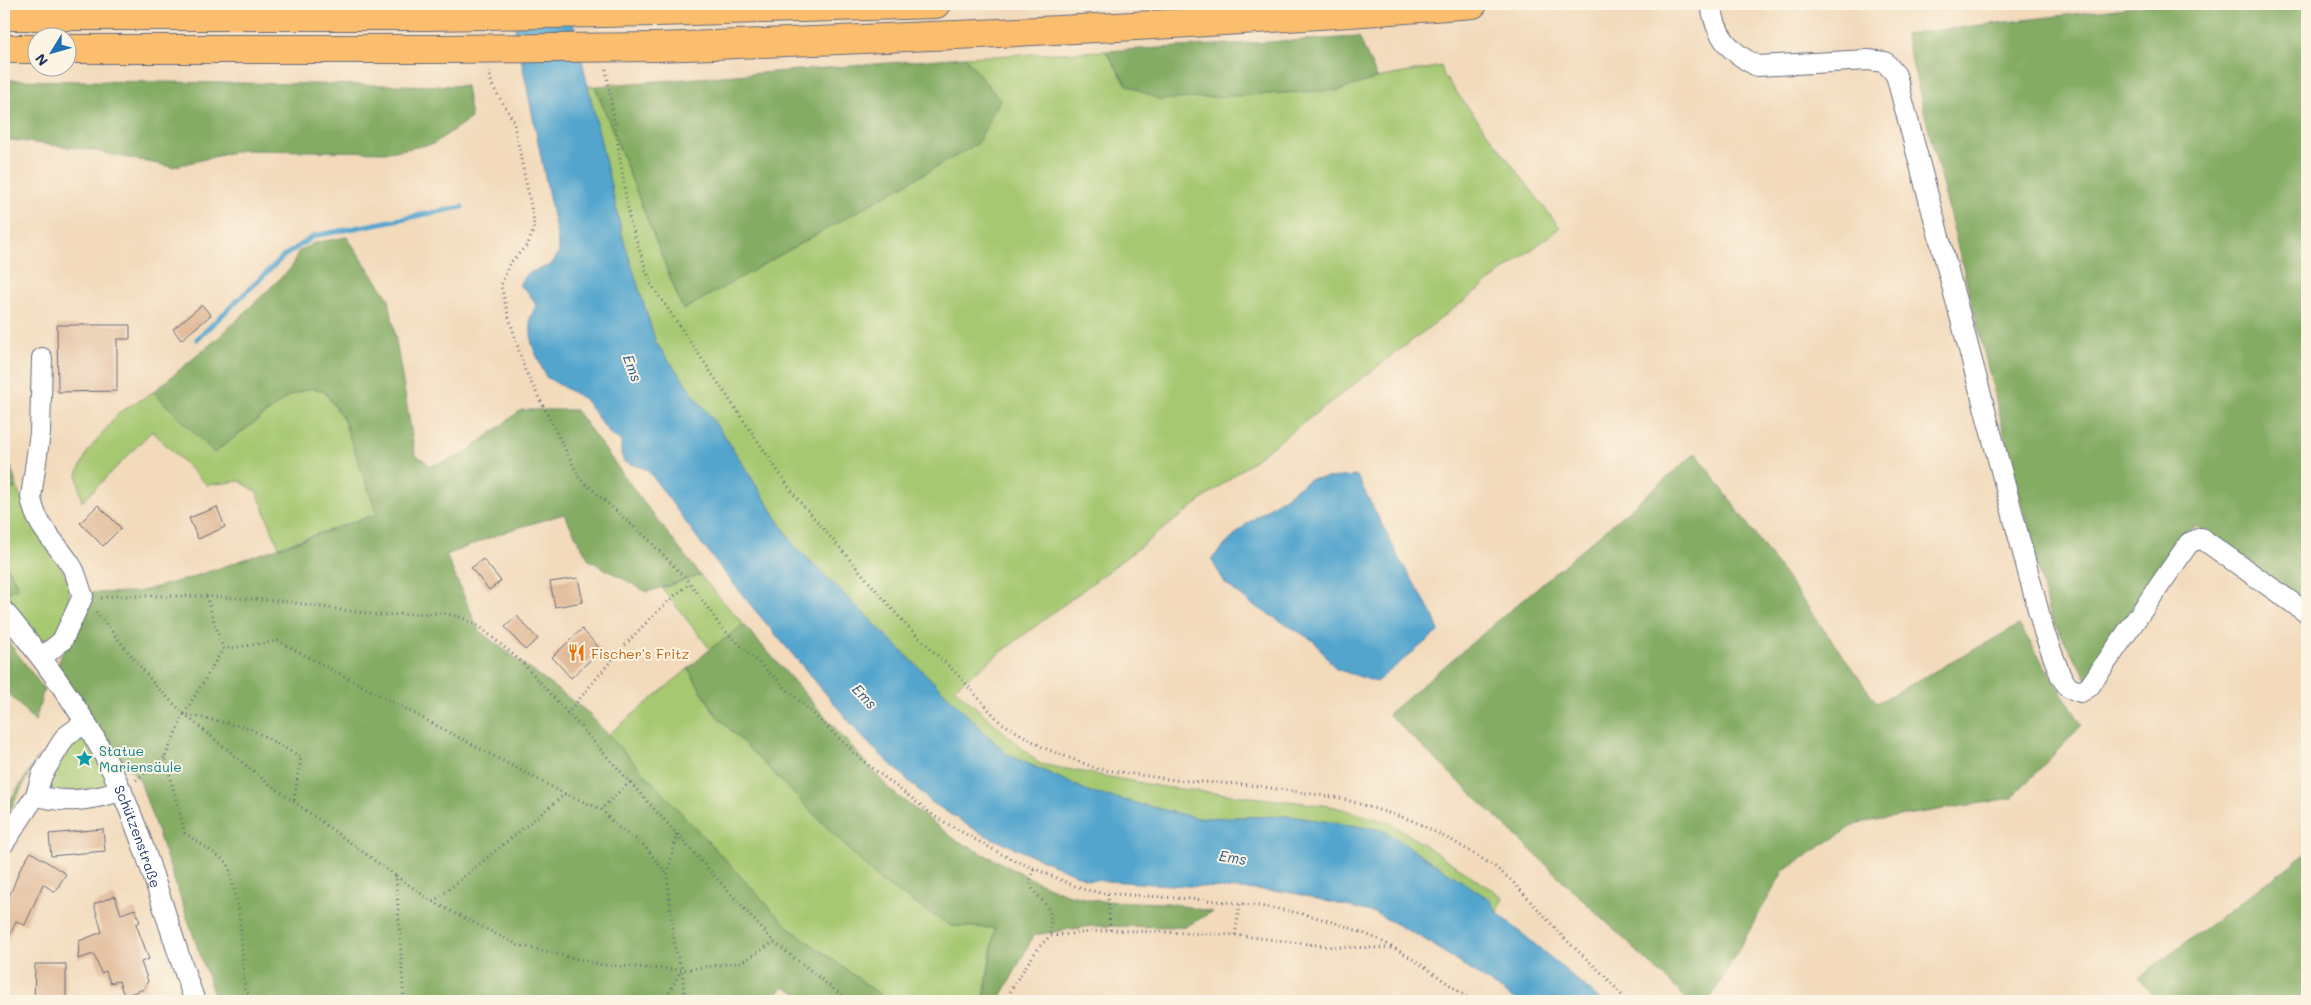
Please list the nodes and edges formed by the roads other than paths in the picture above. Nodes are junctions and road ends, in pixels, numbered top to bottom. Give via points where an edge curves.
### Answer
1 (936, 4) edge
2 (1473, 4) edge
3 (1711, 4) edge
4 (4, 16) edge
5 (78, 49) edge
6 (42, 358) dead end
7 (4, 611) edge
8 (2307, 613) edge
9 (42, 657) junction
10 (86, 722) junction
11 (127, 787) junction
12 (36, 795) junction
13 (4, 843) edge
14 (195, 1001) edge

1 - 4 highway, bridge via 428,16
2 - 5 highway, bridge via 1340,14 656,47
3 - 8 street via 1713,23 1720,34 1741,58 1757,66 1868,60 1885,62 1896,75 2044,632 2054,662 2069,688 2081,692 2089,687 2189,543 2201,538
6 - 9 street via 40,433 30,497 44,530 72,568 83,596 62,641
7 - 9 street, Schützenstraße
9 - 10 street, Schützenstraße
10 - 11 street, Schützenstraße
10 - 12 street via 65,737 42,775
11 - 12 street via 97,798 53,801
11 - 14 street, Schützenstraße
12 - 13 street

